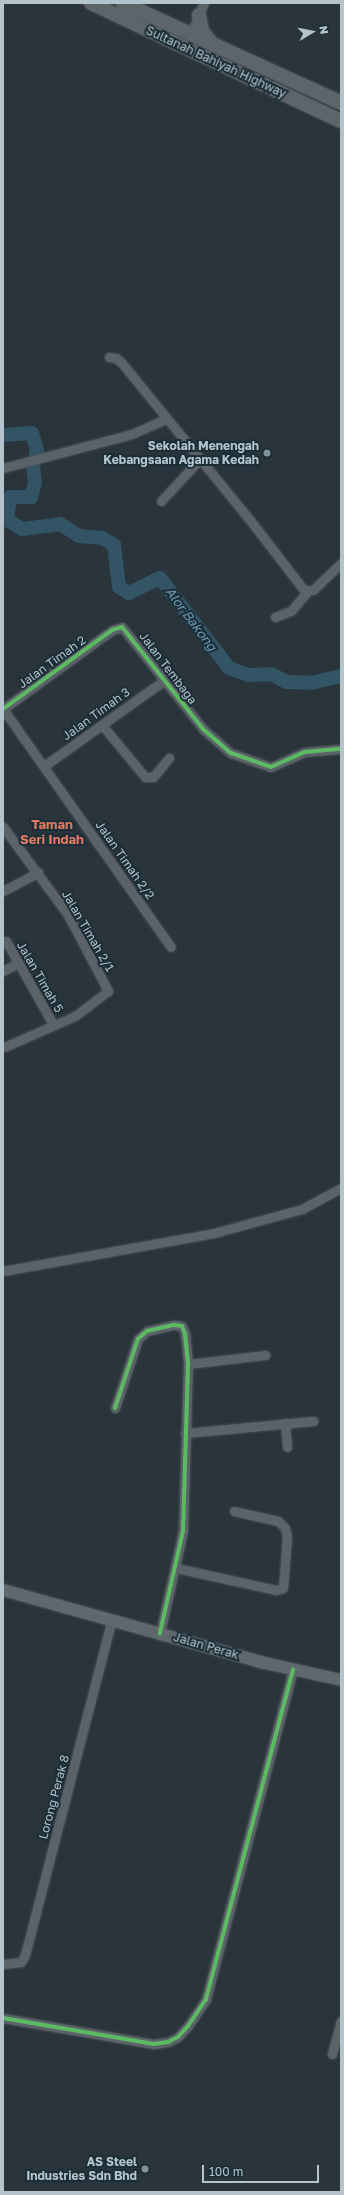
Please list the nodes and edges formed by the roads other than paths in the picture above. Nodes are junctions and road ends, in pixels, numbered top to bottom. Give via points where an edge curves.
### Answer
1 (91, 3) edge
2 (123, 3) edge
3 (202, 9) edge
4 (191, 33) junction
5 (210, 41) junction
6 (185, 48) junction
7 (341, 103) edge
8 (341, 121) edge
9 (109, 357) dead end
10 (166, 419) junction
11 (200, 459) junction
12 (3, 468) edge
13 (161, 501) dead end
14 (340, 566) edge
15 (307, 592) junction
16 (275, 617) dead end
17 (112, 630) joint
18 (163, 681) junction
19 (3, 709) edge
20 (102, 725) junction
21 (341, 749) edge
22 (169, 758) dead end
23 (44, 766) junction
24 (3, 827) edge
25 (38, 872) junction
26 (3, 891) edge
27 (6, 941) dead end
28 (171, 947) dead end
29 (18, 962) junction
30 (3, 971) edge
31 (53, 1024) junction
32 (4, 1047) edge
33 (341, 1188) edge
34 (3, 1271) edge
35 (265, 1355) dead end
36 (188, 1364) junction
37 (115, 1408) dead end
38 (313, 1421) dead end
39 (285, 1423) junction
40 (185, 1433) junction
41 (288, 1447) dead end
42 (234, 1512) dead end
43 (176, 1568) junction
44 (3, 1590) edge
45 (112, 1619) junction
46 (160, 1633) junction
47 (293, 1669) junction
48 (341, 1680) edge
49 (3, 1964) edge
50 (3, 2018) edge
51 (341, 2021) edge
52 (332, 2054) dead end

1 - 6 main road, Sultanah Bahiyah Highway
2 - 4 main road, Sultanah Bahiyah Highway
3 - 4 street
3 - 5 main road via 202,31
4 - 5 main road, Sultanah Bahiyah Highway
4 - 6 main road
5 - 7 main road, Sultanah Bahiyah Highway
6 - 8 main road, Sultanah Bahiyah Highway
9 - 10 street via 121,362
10 - 11 street
10 - 12 street via 132,434
11 - 13 street
11 - 15 street
14 - 15 street
15 - 16 street via 302,602 291,611
17 - 18 street, Jalan Tembaga via 122,627 126,630
17 - 19 street, Jalan Timah 2
18 - 20 street, Jalan Timah 3
18 - 21 street, Jalan Tembaga via 203,729 231,753 270,767 305,752
19 - 23 street, Jalan Timah 2/2
20 - 22 street via 145,777 152,777
20 - 23 street, Jalan Timah 3
23 - 28 street, Jalan Timah 2/2
24 - 25 street, Jalan Timah 2/1
25 - 26 street
25 - 31 street, Jalan Timah 2/1 via 68,915 108,991 75,1016
27 - 29 street, Jalan Timah 5
29 - 30 street
29 - 31 street, Jalan Timah 5
31 - 32 street
33 - 34 street via 302,1209 214,1233
35 - 36 street
36 - 37 street via 186,1334 182,1326 174,1325 148,1331 135,1345
36 - 40 street
38 - 39 street
39 - 40 street
39 - 41 street
40 - 43 street via 183,1531
42 - 43 street via 278,1521 285,1528 287,1537 283,1588 276,1590
43 - 46 street
44 - 45 street, Jalan Perak
45 - 46 street, Jalan Perak
45 - 49 street, Lorong Perak 8 via 25,1955 22,1962
46 - 47 street, Jalan Perak
47 - 48 street, Jalan Perak
47 - 50 street via 206,1999 188,2026 168,2042 154,2044
51 - 52 street

